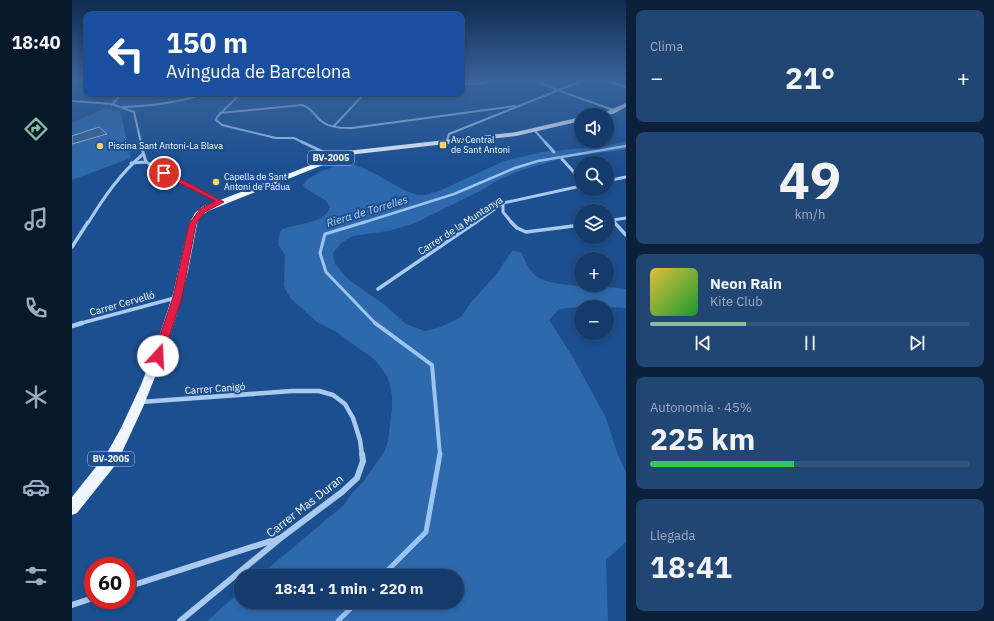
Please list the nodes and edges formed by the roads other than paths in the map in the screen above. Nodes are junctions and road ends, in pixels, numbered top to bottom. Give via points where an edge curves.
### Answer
1 (127, 109) edge
2 (141, 109) edge
3 (225, 109) edge
4 (266, 109) edge
5 (313, 109) edge
6 (350, 109) edge
7 (493, 109) edge
8 (508, 109) edge
9 (610, 109) edge
10 (620, 109) edge
11 (616, 111) joint
12 (134, 112) junction
13 (220, 114) junction
14 (574, 121) edge
15 (334, 126) junction
16 (534, 130) junction
17 (447, 141) junction
18 (554, 152) dead end
19 (143, 154) junction
20 (334, 157) junction
21 (562, 159) dead end
22 (146, 162) junction
23 (130, 163) junction
24 (574, 172) edge
25 (626, 177) edge
26 (614, 180) edge
27 (574, 188) edge
28 (221, 202) junction
29 (503, 203) junction
30 (626, 218) edge
31 (614, 220) edge
32 (614, 221) edge
33 (574, 226) edge
34 (626, 235) edge
35 (72, 247) edge
36 (378, 289) dead end
37 (177, 297) junction
38 (72, 326) edge
39 (292, 391) joint
40 (139, 403) junction
41 (72, 508) edge
42 (282, 537) junction
43 (136, 584) edge
44 (84, 601) edge
45 (72, 605) edge
46 (180, 621) edge

1 - 12 street
2 - 12 street
3 - 13 street
4 - 13 street
5 - 15 street via 321,120
6 - 15 street
7 - 15 street via 363,127
8 - 17 street via 449,134
9 - 11 street
10 - 11 main road
12 - 19 street
13 - 20 street via 216,120 222,125 276,138 294,138
14 - 16 main road, BV-2005
16 - 17 main road, BV-2005
16 - 18 street
17 - 20 main road, BV-2005 via 352,152
19 - 22 street
19 - 23 street
20 - 28 main road, BV-2005
21 - 24 street
22 - 23 street
22 - 28 street
23 - 35 street
25 - 26 street
27 - 29 street, Carrer de la Muntanya
28 - 37 main road, BV-2005 via 202,211 193,224
29 - 33 street via 503,212 517,228 526,232
29 - 36 street, Carrer de la Muntanya
30 - 31 street
32 - 34 street
37 - 38 street, Carrer Cervelló
37 - 40 main road, BV-2005 via 163,343
39 - 40 street, Carrer Canigó
39 - 42 street, Carrer Mas Duran via 319,391 333,395 345,404 360,440 363,461 357,478
40 - 41 main road, BV-2005 via 111,458
42 - 43 street
42 - 46 street, Carrer Mas Duran
44 - 45 street

